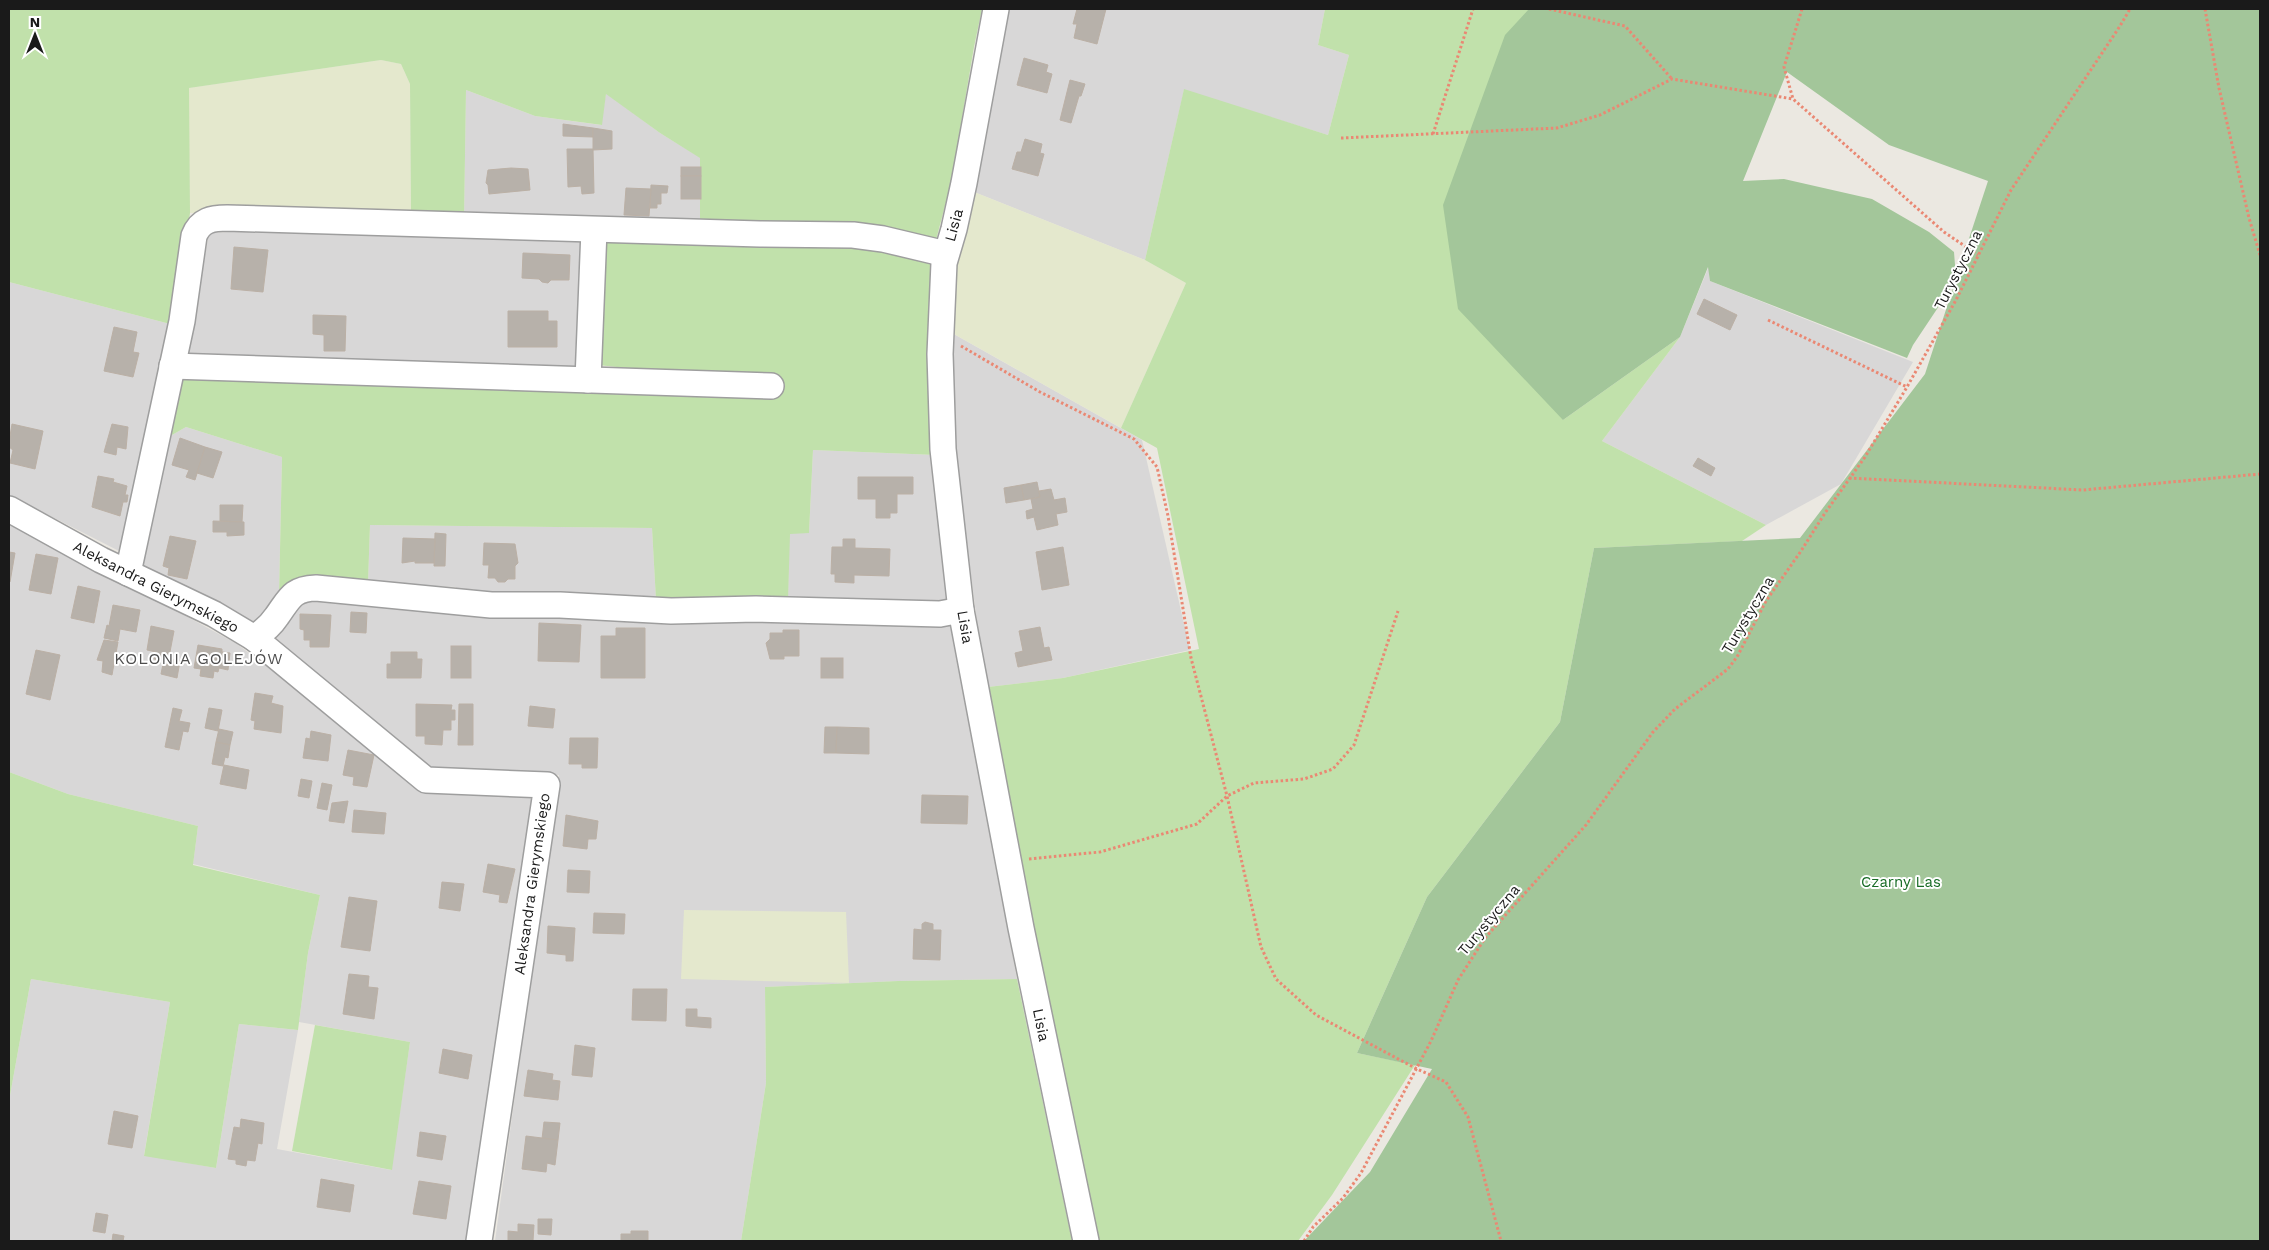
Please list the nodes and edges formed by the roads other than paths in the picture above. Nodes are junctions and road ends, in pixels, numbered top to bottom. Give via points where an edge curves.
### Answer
1 (996, 9) edge
2 (594, 230) junction
3 (946, 254) junction
4 (172, 366) junction
5 (588, 380) junction
6 (771, 386) dead end
7 (9, 509) edge
8 (128, 573) junction
9 (962, 610) junction
10 (254, 638) junction
11 (480, 1241) edge
12 (1086, 1241) edge

1 - 3 street, Lisia via 964,183
2 - 3 street via 853,236 893,241
2 - 4 street via 212,219 200,226 194,236 186,299
2 - 5 street
3 - 9 street, Lisia via 940,382 943,450
4 - 5 street
4 - 8 street
5 - 6 street
7 - 8 street, Aleksandra Gierymskiego
8 - 10 street, Aleksandra Gierymskiego via 214,614
9 - 10 street via 940,614 756,609 663,611 473,604 316,588 302,589 293,594 267,628
9 - 12 street, Lisia via 1008,861
10 - 11 street, Aleksandra Gierymskiego via 426,780 547,785

